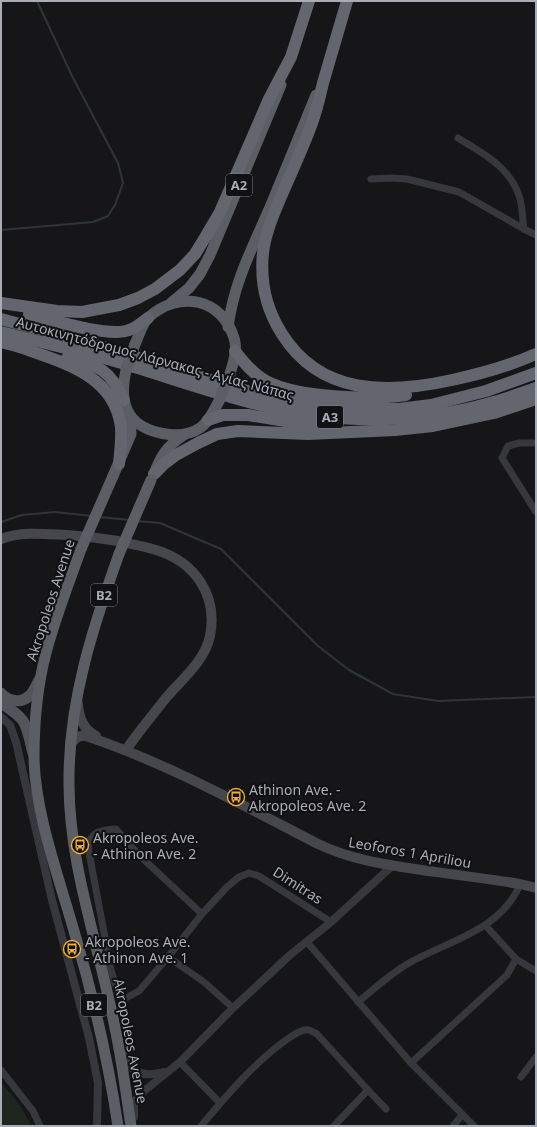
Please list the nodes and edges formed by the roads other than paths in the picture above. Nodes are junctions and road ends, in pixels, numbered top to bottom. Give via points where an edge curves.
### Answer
1 (309, 1) edge
2 (347, 1) edge
3 (291, 56) junction
4 (329, 62) junction
5 (458, 138) dead end
6 (371, 179) dead end
7 (524, 229) junction
8 (536, 235) edge
9 (1, 303) edge
10 (171, 303) junction
11 (1, 307) edge
12 (148, 318) junction
13 (1, 319) edge
14 (228, 326) junction
15 (1, 332) edge
16 (1, 342) edge
17 (17, 346) junction
18 (235, 351) junction
19 (536, 354) edge
20 (536, 362) edge
21 (536, 374) edge
22 (536, 388) edge
23 (536, 399) edge
24 (124, 400) junction
25 (130, 415) junction
26 (208, 420) junction
27 (355, 431) junction
28 (184, 435) junction
29 (536, 443) edge
30 (119, 464) junction
31 (153, 477) junction
32 (536, 512) edge
33 (1, 539) edge
34 (42, 673) junction
35 (77, 692) junction
36 (1, 693) edge
37 (1, 702) edge
38 (1, 717) edge
39 (112, 744) junction
40 (70, 748) junction
41 (126, 750) junction
42 (34, 760) junction
43 (392, 866) junction
44 (520, 884) junction
45 (536, 888) edge
46 (202, 914) junction
47 (331, 922) junction
48 (485, 925) junction
49 (307, 942) junction
50 (168, 958) junction
51 (516, 958) junction
52 (536, 971) edge
53 (358, 1002) junction
54 (233, 1008) junction
55 (116, 1028) junction
56 (536, 1057) edge
57 (180, 1062) junction
58 (410, 1063) junction
59 (1, 1070) edge
60 (168, 1071) junction
61 (521, 1077) dead end
62 (368, 1090) junction
63 (220, 1102) junction
64 (386, 1108) dead end
65 (462, 1115) junction
66 (40, 1126) edge
67 (97, 1126) edge
68 (118, 1126) edge
69 (131, 1126) edge
70 (135, 1126) edge
71 (201, 1126) edge
72 (334, 1126) edge
73 (453, 1126) edge
74 (474, 1126) edge

1 - 3 highway, A2
2 - 4 highway, A2
3 - 9 highway via 220,212 199,248 180,270 154,289 119,306 82,312
3 - 10 highway, A2 via 277,97 210,255 189,288
4 - 14 highway, A2 via 241,272 234,292
4 - 19 highway via 312,122 270,224 263,252 262,275 268,308 289,346 323,375 363,387 388,389 427,386 481,374
5 - 7 street via 488,157 511,177 519,194
6 - 7 street via 407,179 459,192
7 - 8 street
10 - 12 highway
10 - 14 highway via 194,301 210,306 224,318
11 - 12 highway via 103,332 118,333 130,330
12 - 24 highway, bridge via 126,370 122,390
13 - 21 highway, Αυτοκινητόδρομος Λάρνακας - Αγίας Νάπας / A3 via 264,396 319,406 358,409 431,406
14 - 18 highway via 234,338
15 - 22 highway, Αυτοκινητόδρομος Λάρνακας - Αγίας Νάπας / A3 via 119,362 262,406 318,416 358,420 433,415 490,404
16 - 17 highway
17 - 24 highway via 98,367 117,384
17 - 30 highway via 80,370 98,382 110,396 121,427
18 - 20 highway via 253,372 281,387 301,392 351,397 387,397 430,392 482,382
18 - 26 highway, bridge via 230,374
23 - 27 highway via 494,413 433,426
24 - 25 highway
25 - 28 highway via 137,422 156,432
25 - 30 highway, B2 via 131,434
26 - 27 highway via 223,415 248,415
26 - 28 highway via 200,428
27 - 31 highway via 308,434 238,431 217,434 176,455
28 - 31 highway, B2 via 165,451
29 - 32 street via 508,446 502,458
30 - 34 highway, Akropoleos Avenue / B2, bridge via 81,549
31 - 35 highway, Akropoleos Avenue / B2, bridge via 119,554 90,637
33 - 41 main road via 25,533 80,536 131,544 170,556 185,565 203,585 213,617 204,653
34 - 36 main road, B2 via 32,693 25,699 12,701
34 - 42 highway, Akropoleos Avenue / B2 via 37,703
35 - 39 main road, Leoforos 1 Apriliou via 78,712 82,723 88,731
35 - 40 highway, Akropoleos Avenue / B2
37 - 42 main road, B2 via 25,722
38 - 67 street via 10,725 16,742 52,900 89,1038 98,1083
39 - 40 main road, Leoforos 1 Apriliou via 81,735 73,740
39 - 41 main road, Leoforos 1 Apriliou
40 - 55 highway, Akropoleos Avenue / B2 via 68,780 78,866
41 - 43 main road, Leoforos 1 Apriliou via 199,782 336,853
42 - 68 highway, Akropoleos Avenue / B2 via 44,825 91,991
43 - 44 main road, Leoforos 1 Apriliou
43 - 47 street
44 - 45 main road, Leoforos 1 Apriliou
44 - 48 street via 507,907
46 - 47 street, Dimitras via 227,887 249,873 259,876
46 - 50 street
46 - 50 street via 139,855 116,829 98,832 90,838 88,848 111,970 120,996 124,999 139,991
47 - 49 street
48 - 51 street
48 - 53 street via 408,964
49 - 53 street
49 - 54 street
50 - 54 street via 204,982
51 - 52 street
51 - 58 street via 507,975
53 - 58 street
54 - 57 street
55 - 60 street via 124,1056 132,1068 137,1072 152,1075
55 - 69 highway, Akropoleos Avenue / B2
56 - 61 street
57 - 60 street
57 - 63 street
58 - 65 street
59 - 66 street via 33,1111
60 - 70 street via 137,1098 134,1104
62 - 63 street via 317,1034 306,1030 298,1032 268,1053
62 - 64 street
62 - 72 street
63 - 71 street
65 - 73 street
65 - 74 street

